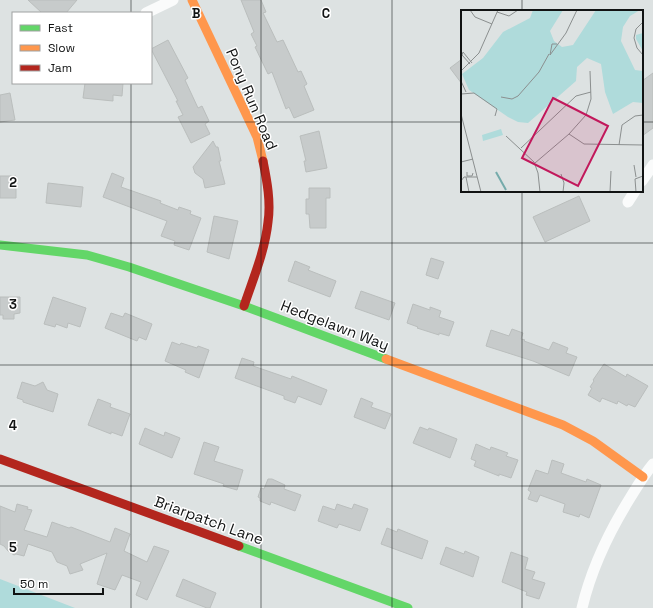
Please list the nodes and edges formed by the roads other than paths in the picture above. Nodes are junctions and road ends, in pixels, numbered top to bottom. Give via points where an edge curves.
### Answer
1 (173, 0) edge
2 (192, 0) edge
3 (148, 12) edge
4 (653, 165) edge
5 (643, 180) edge
6 (634, 192) edge
7 (628, 202) dead end
8 (0, 245) edge
9 (244, 306) junction
10 (0, 459) edge
11 (653, 464) edge
12 (643, 477) junction
13 (408, 608) edge
14 (582, 608) edge

1 - 3 street
2 - 9 street, Pony Run Road via 257,137 268,180 267,232
4 - 5 street
6 - 7 street
8 - 9 street, Hedgelawn Way via 87,254
9 - 12 street, Hedgelawn Way via 563,425 593,441
10 - 13 street, Briarpatch Lane
11 - 12 street
12 - 14 street via 605,542

